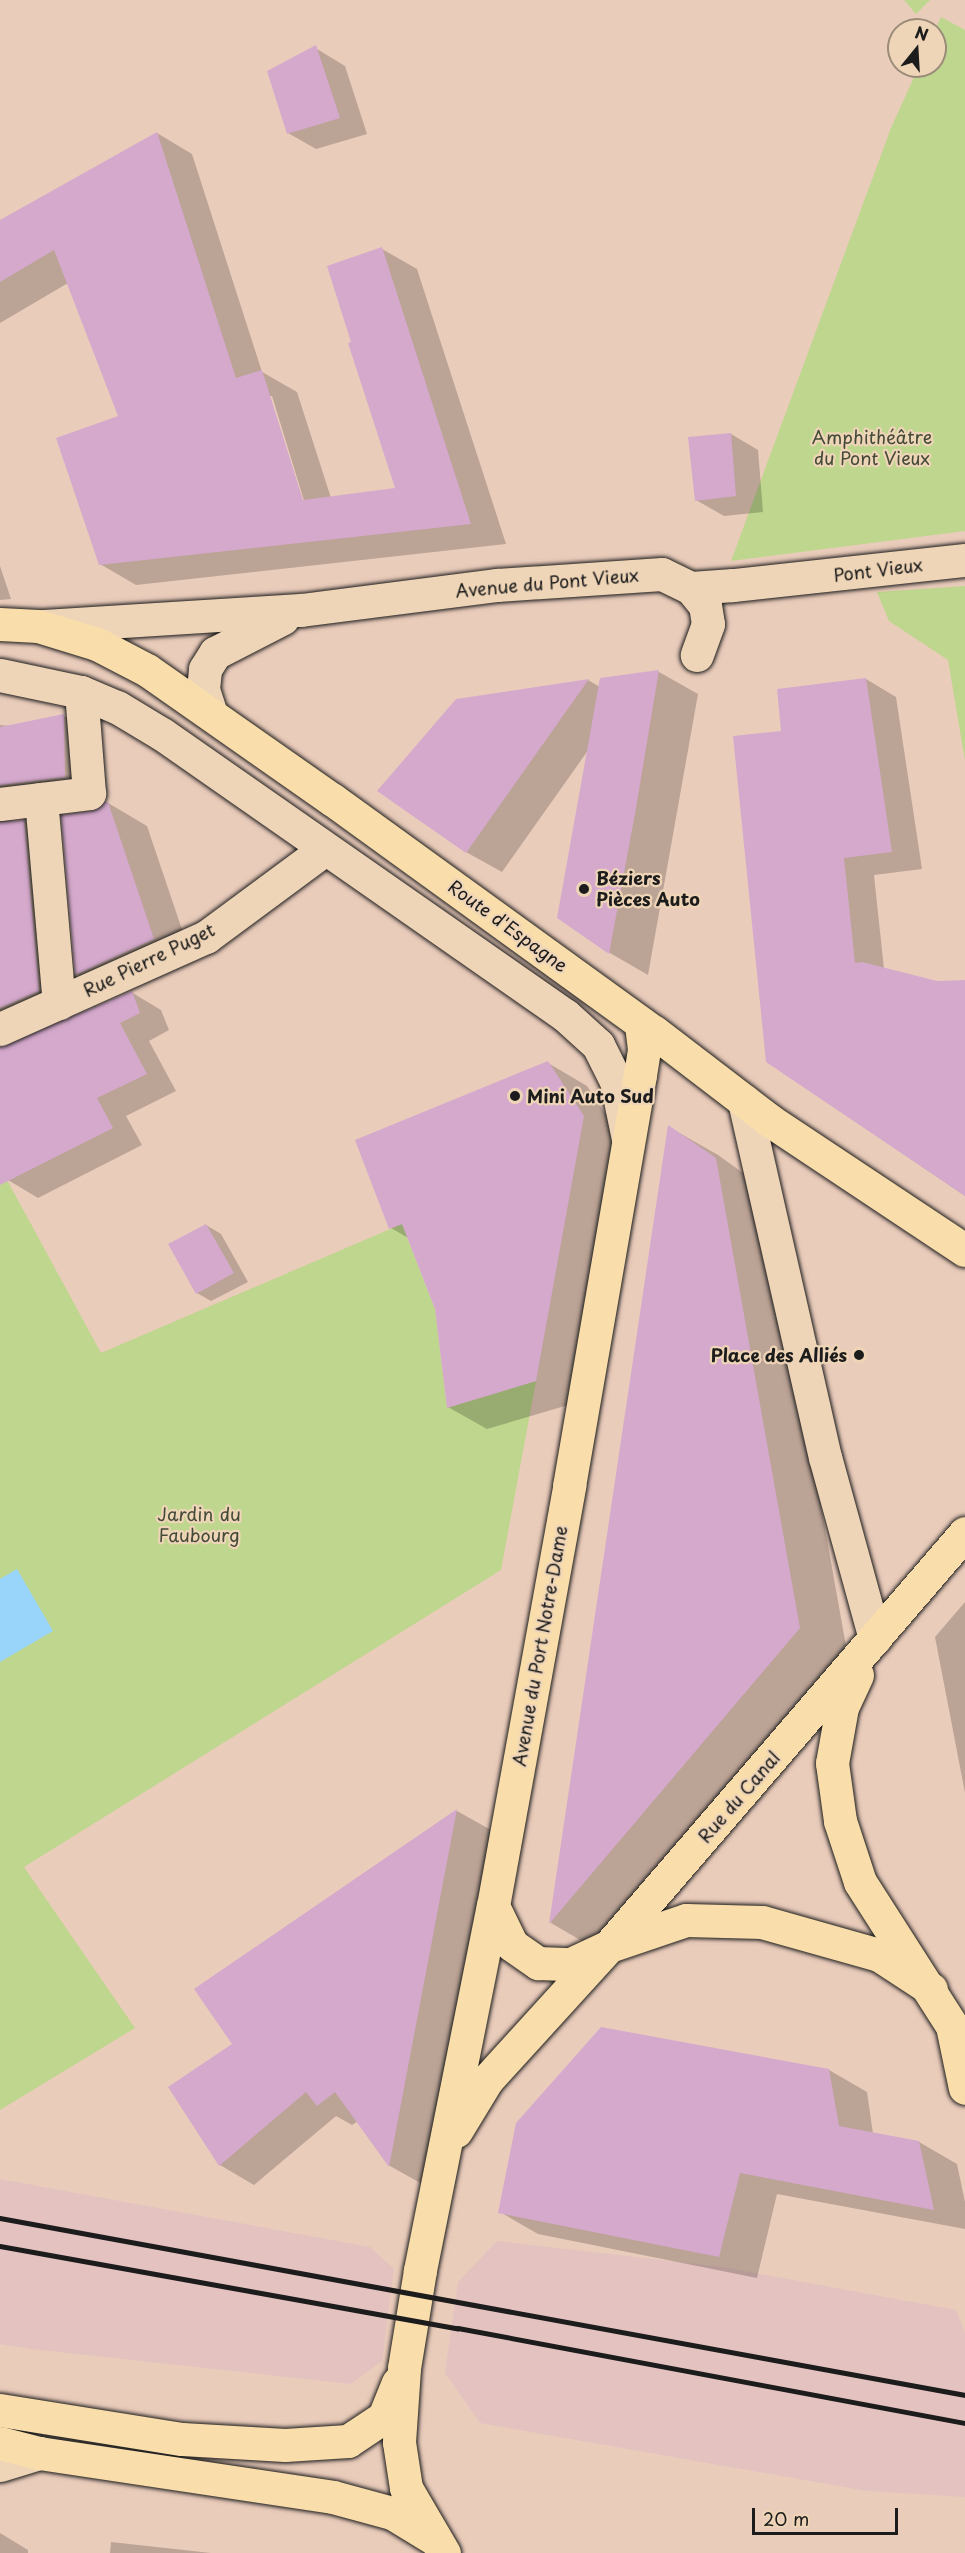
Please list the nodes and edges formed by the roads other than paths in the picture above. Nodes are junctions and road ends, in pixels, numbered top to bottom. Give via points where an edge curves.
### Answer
1 (965, 560) edge
2 (691, 588) junction
3 (301, 610) junction
4 (0, 624) edge
5 (38, 626) junction
6 (697, 655) dead end
7 (0, 675) edge
8 (81, 692) junction
9 (211, 714) junction
10 (41, 799) junction
11 (0, 804) edge
12 (325, 849) junction
13 (59, 1003) junction
14 (641, 1023) junction
15 (0, 1029) edge
16 (744, 1101) junction
17 (628, 1139) junction
18 (965, 1250) edge
19 (965, 1533) edge
20 (875, 1638) junction
21 (493, 1906) junction
22 (609, 1946) junction
23 (931, 1989) junction
24 (965, 2088) edge
25 (444, 2151) junction
26 (404, 2368) junction
27 (0, 2410) edge
28 (0, 2443) edge
29 (39, 2453) junction
30 (0, 2465) edge
31 (446, 2549) edge

1 - 2 street, Pont Vieux
2 - 3 street, Avenue du Pont Vieux via 662,574 497,585
2 - 6 street via 705,605 708,624
3 - 5 street, Avenue du Pont Vieux
3 - 9 street, Avenue du Pont Vieux via 215,653 205,669 202,689
4 - 5 main road, Avenue du Pont Vieux
5 - 9 main road, Route d'Espagne via 98,644 147,670
7 - 8 street
8 - 10 street via 89,793
8 - 12 street via 117,707 162,734
9 - 14 main road, Route d'Espagne
10 - 11 street
10 - 13 street, Rue Pierre Puget
12 - 13 street, Rue Pierre Puget via 206,937
12 - 17 street, Avenue du Port Notre-Dame via 565,1015 598,1045 616,1081
13 - 15 street, Rue Pierre Puget
14 - 16 main road, Route d'Espagne
14 - 17 main road, Avenue du Port Notre-Dame via 644,1048
16 - 18 main road, Route d'Espagne
16 - 20 street via 825,1457
17 - 21 main road, Avenue du Port Notre-Dame
19 - 20 main road, Rue du Canal
20 - 22 main road, Rue du Canal
20 - 23 main road via 842,1707 832,1763 840,1821 860,1882
21 - 22 main road, Rue du Canal via 512,1945 538,1964 571,1964
21 - 25 main road, Avenue du Port Notre-Dame
22 - 23 main road via 686,1920 762,1922 879,1955
22 - 25 main road, Avenue du Port Notre-Dame via 487,2080
23 - 24 main road via 952,2026
25 - 26 main road, Avenue du Port Notre-Dame
26 - 27 main road via 384,2416 348,2441 285,2445 182,2439
26 - 31 main road, Avenue du Port Notre-Dame via 399,2442 406,2488
28 - 29 main road
29 - 30 street
29 - 31 main road via 333,2497 392,2513

